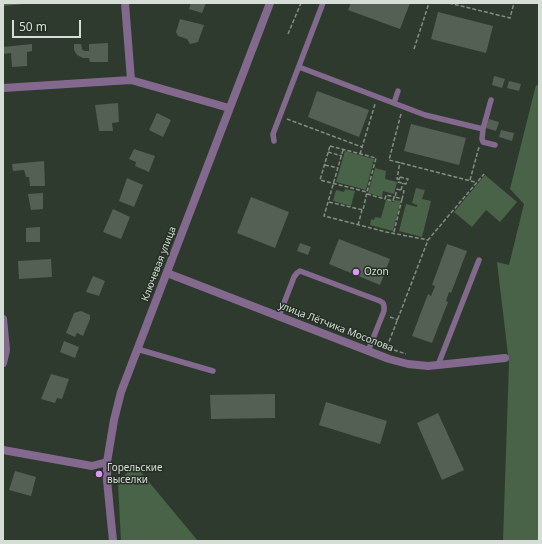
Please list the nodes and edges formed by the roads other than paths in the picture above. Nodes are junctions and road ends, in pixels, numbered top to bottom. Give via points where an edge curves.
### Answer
1 (125, 3) edge
2 (270, 3) edge
3 (323, 3) edge
4 (299, 67) junction
5 (132, 80) junction
6 (3, 88) edge
7 (398, 90) dead end
8 (491, 100) dead end
9 (394, 103) junction
10 (229, 108) junction
11 (483, 130) junction
12 (274, 141) dead end
13 (495, 145) dead end
14 (479, 260) dead end
15 (167, 273) junction
16 (279, 316) junction
17 (3, 319) edge
18 (137, 349) junction
19 (368, 351) junction
20 (505, 358) dead end
21 (3, 363) edge
22 (438, 365) junction
23 (213, 371) dead end
24 (3, 450) edge
25 (107, 462) junction
26 (114, 541) edge

1 - 5 street
2 - 10 street, Ключевая улица
3 - 4 lane
4 - 9 lane
4 - 12 lane via 273,134
5 - 6 street
5 - 10 street
7 - 9 lane
8 - 11 lane
9 - 11 lane
10 - 15 street, Ключевая улица
11 - 13 lane via 483,142
14 - 22 lane
15 - 16 street, улица Лётчика Мосолова
15 - 18 street, Ключевая улица
16 - 19 street, улица Лётчика Мосолова
16 - 19 lane via 294,277 300,271 383,302 384,311
17 - 21 street via 6,350
18 - 23 lane
18 - 25 street, Ключевая улица via 121,392
19 - 22 street, улица Лётчика Мосолова via 408,364
20 - 22 street, улица Лётчика Мосолова
24 - 25 street via 92,466
25 - 26 street, Ключевая улица

